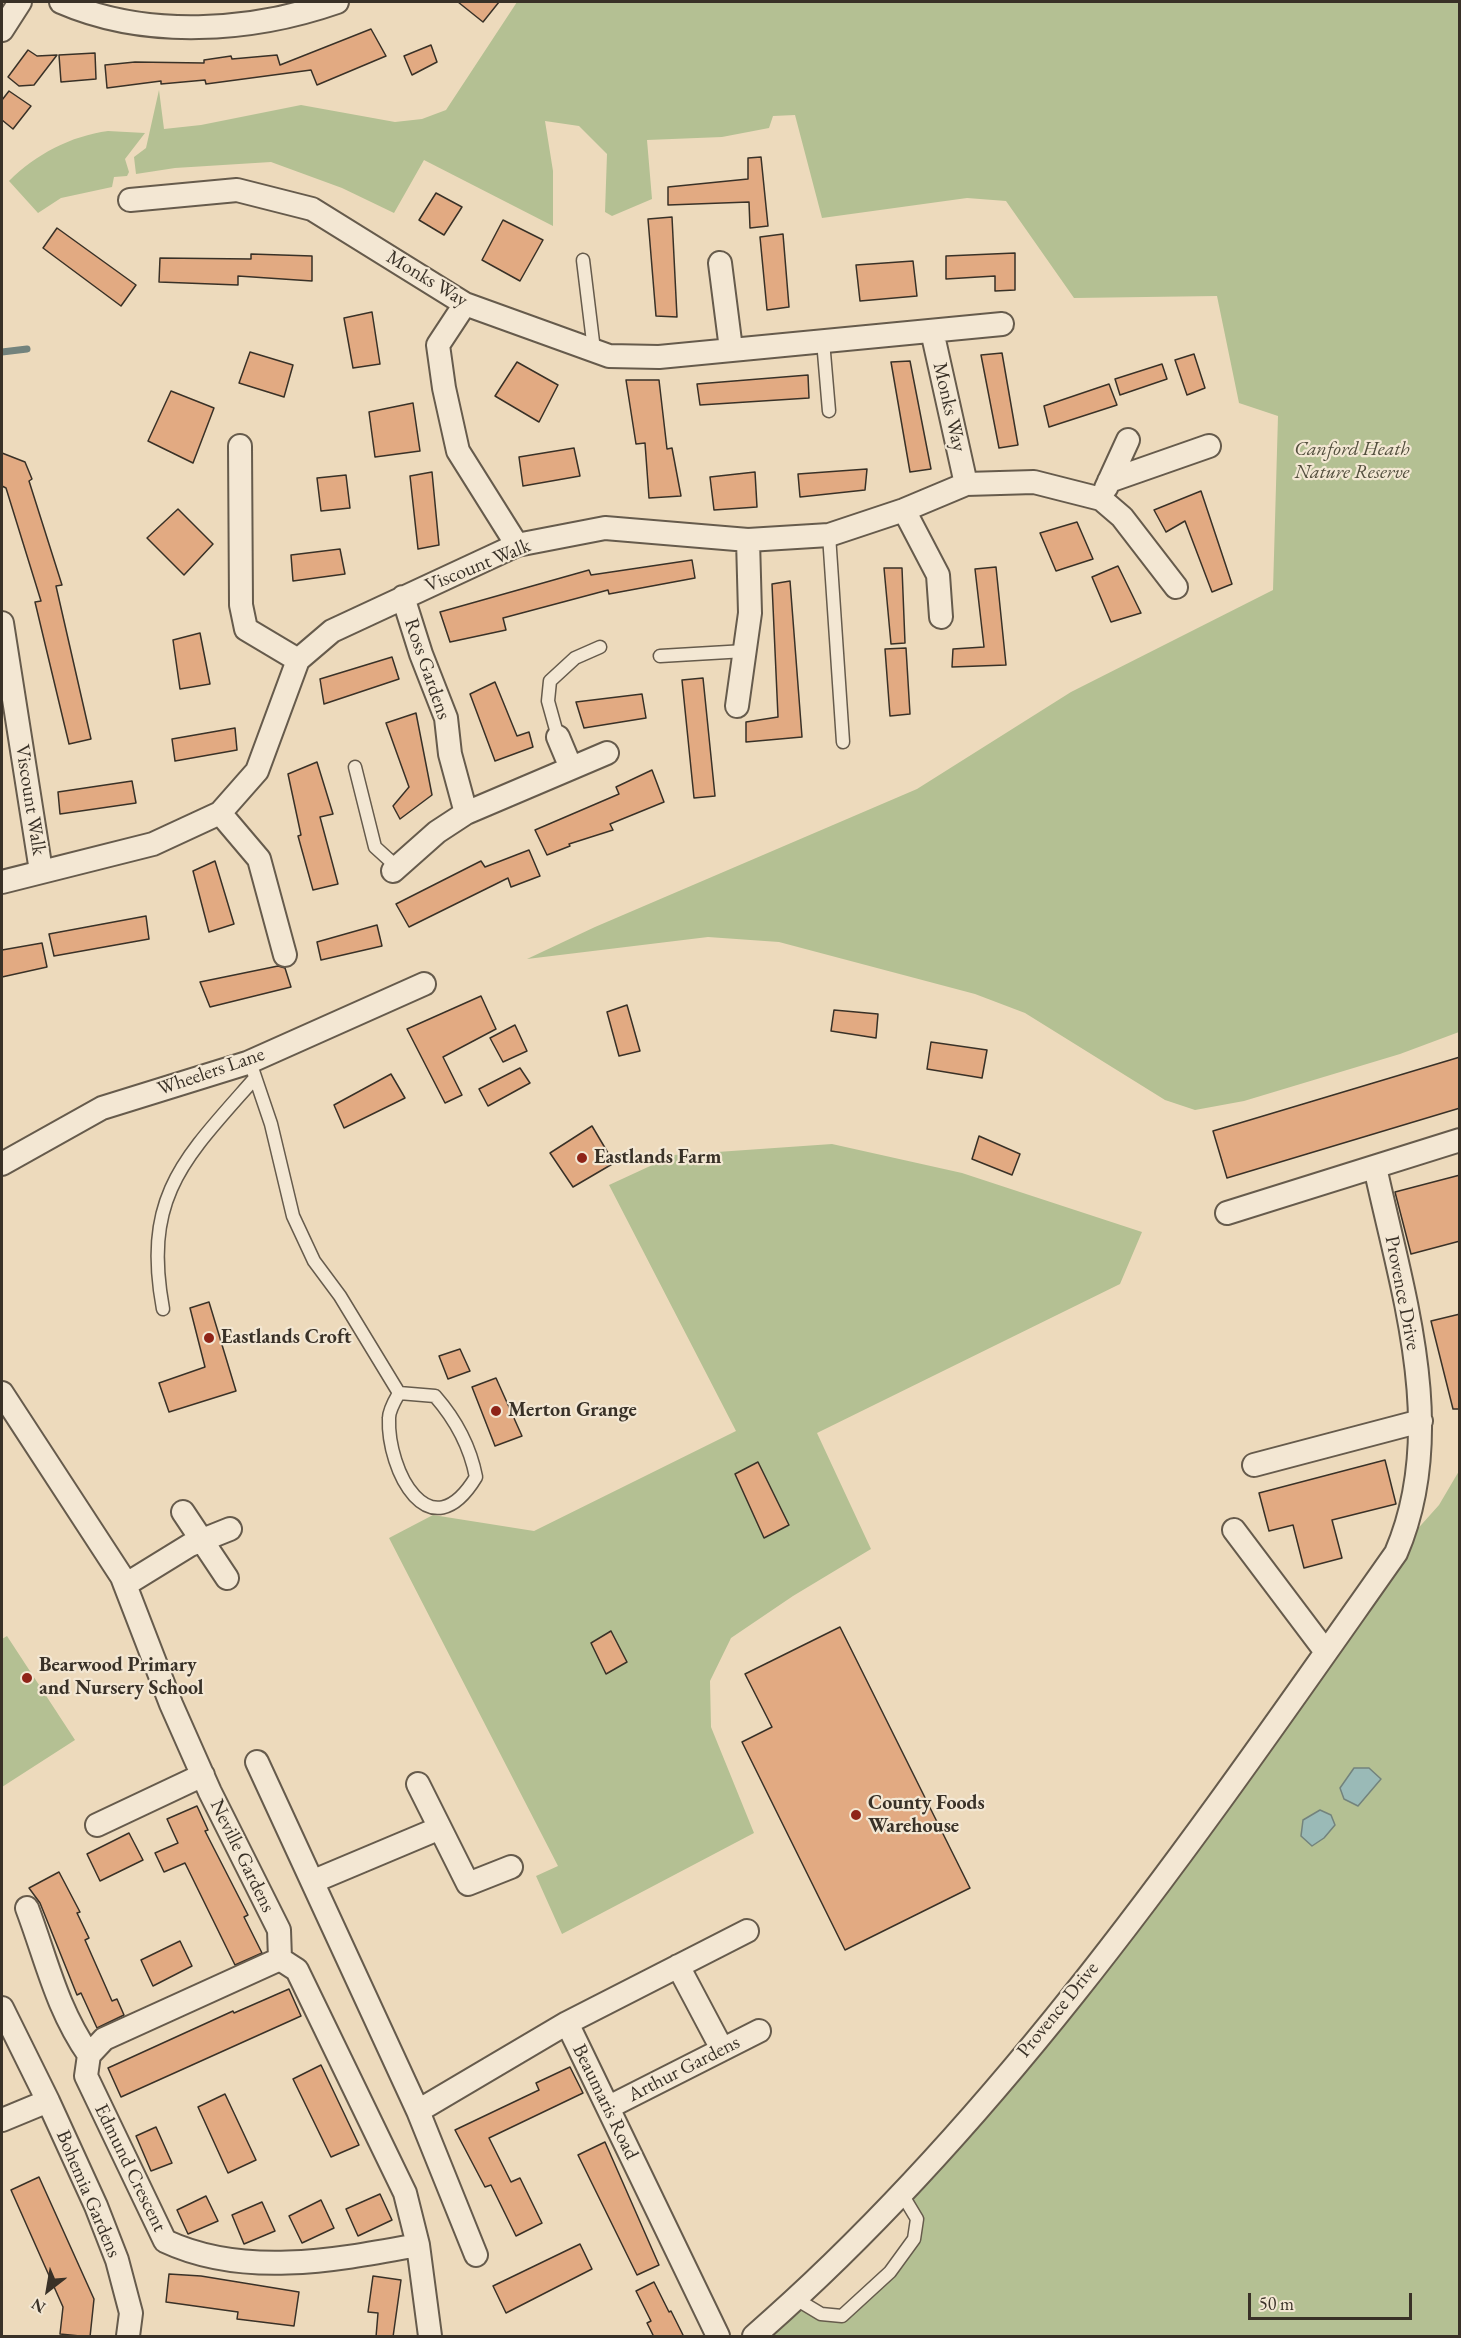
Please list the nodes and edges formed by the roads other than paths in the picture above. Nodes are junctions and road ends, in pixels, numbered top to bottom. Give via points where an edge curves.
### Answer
1 (21, 2) edge
2 (61, 2) edge
3 (337, 2) edge
4 (2, 30) edge
5 (130, 200) dead end
6 (583, 260) dead end
7 (720, 263) dead end
8 (465, 304) junction
9 (1002, 324) dead end
10 (932, 331) junction
11 (823, 341) junction
12 (594, 350) junction
13 (731, 350) junction
14 (829, 411) dead end
15 (1128, 440) dead end
16 (240, 446) dead end
17 (1209, 446) dead end
18 (966, 484) junction
19 (1105, 490) junction
20 (904, 510) junction
21 (829, 535) junction
22 (748, 540) junction
23 (517, 545) junction
24 (1176, 586) dead end
25 (403, 597) junction
26 (941, 617) dead end
27 (2, 623) edge
28 (600, 647) dead end
29 (745, 651) junction
30 (660, 656) dead end
31 (298, 660) junction
32 (737, 706) dead end
33 (558, 737) joint
34 (843, 742) dead end
35 (607, 753) dead end
36 (355, 766) dead end
37 (571, 768) junction
38 (220, 813) junction
39 (466, 813) junction
40 (395, 869) joint
41 (41, 872) junction
42 (2, 882) edge
43 (285, 955) dead end
44 (424, 984) dead end
45 (252, 1070) junction
46 (1460, 1140) edge
47 (2, 1164) edge
48 (1375, 1167) junction
49 (1227, 1213) dead end
50 (163, 1310) dead end
51 (2, 1393) edge
52 (399, 1393) junction
53 (1421, 1421) junction
54 (1254, 1465) dead end
55 (183, 1512) dead end
56 (230, 1529) dead end
57 (1234, 1530) dead end
58 (200, 1540) junction
59 (226, 1578) dead end
60 (126, 1585) junction
61 (1326, 1652) junction
62 (257, 1762) dead end
63 (203, 1775) junction
64 (418, 1784) dead end
65 (97, 1825) dead end
66 (440, 1828) junction
67 (511, 1867) dead end
68 (314, 1881) junction
69 (27, 1908) dead end
70 (747, 1932) dead end
71 (280, 1959) junction
72 (678, 1966) junction
73 (2, 2008) edge
74 (567, 2023) junction
75 (759, 2031) dead end
76 (722, 2049) junction
77 (89, 2055) junction
78 (48, 2101) junction
79 (609, 2107) junction
80 (418, 2111) junction
81 (2, 2120) edge
82 (902, 2194) junction
83 (418, 2245) junction
84 (476, 2255) dead end
85 (796, 2299) junction
86 (128, 2337) edge
87 (430, 2337) edge
88 (718, 2337) edge
89 (754, 2337) edge

1 - 4 street
2 - 3 street via 115,21 162,28 251,21 306,12
5 - 8 street, Monks Way via 237,190 312,209
6 - 12 lane
7 - 13 street
8 - 12 street, Monks Way
8 - 23 street via 438,345 444,388 458,452
9 - 10 street, Monks Way
10 - 11 street, Monks Way
10 - 18 street, Monks Way
11 - 13 street, Monks Way
11 - 14 lane
12 - 13 street, Monks Way via 609,356 659,357
15 - 19 street
16 - 31 street via 241,605 246,628
17 - 19 street
18 - 19 street, Viscount Walk via 1034,482
18 - 20 street, Viscount Walk
19 - 24 street, Viscount Walk
20 - 21 street, Viscount Walk
20 - 26 street via 938,575
21 - 22 street, Viscount Walk
21 - 34 lane
22 - 23 street, Viscount Walk via 605,528
22 - 29 street via 750,613
23 - 25 street, Viscount Walk
25 - 31 street, Viscount Walk via 332,631
25 - 39 street, Ross Gardens via 446,718 450,754
27 - 41 street, Viscount Walk
28 - 33 lane via 575,657 550,681 548,701
29 - 30 lane
29 - 32 street
31 - 38 street, Viscount Walk via 257,771
33 - 37 street
35 - 37 street
36 - 40 lane via 375,848
37 - 39 street
38 - 41 street, Viscount Walk via 153,844
38 - 43 street via 259,859
39 - 40 street via 436,832
41 - 42 street, Viscount Walk
44 - 45 street, Wheelers Lane
45 - 47 street, Wheelers Lane via 102,1108
45 - 50 lane via 170,1187 162,1212 156,1271
45 - 52 lane via 271,1124 293,1216 314,1261
46 - 48 street
48 - 49 street
48 - 53 street, Provence Drive via 1420,1383
51 - 60 street, Neville Gardens
52 - 52 lane via 435,1396 453,1417 473,1460 476,1477 458,1502 442,1508 422,1503 411,1495 400,1475 390,1438 389,1416
53 - 54 street
53 - 61 street, Provence Drive via 1420,1467 1407,1528 1396,1553
55 - 58 street
56 - 58 street
57 - 61 street
58 - 59 street
58 - 60 street
60 - 63 street, Neville Gardens
61 - 82 street, Provence Drive via 1211,1814 1065,2003
62 - 68 street
63 - 65 street
63 - 71 street, Neville Gardens via 279,1930
64 - 66 street
66 - 67 street via 468,1884
66 - 68 street
68 - 80 street
69 - 77 street via 52,1985 72,2030
70 - 72 street
71 - 77 street via 104,2039
71 - 83 street via 297,1970 405,2193
72 - 74 street
72 - 76 street
73 - 78 street, Bohemia Gardens
74 - 79 street, Beaumaris Road
74 - 80 street, Beaumaris Road
75 - 76 street, Arthur Gardens
76 - 79 street, Arthur Gardens
77 - 83 street, Edmund Crescent via 86,2076 165,2241 224,2260 284,2263 341,2259
78 - 81 street
78 - 86 street, Bohemia Gardens via 117,2260 130,2313
79 - 88 street, Beaumaris Road
80 - 84 street
82 - 85 street, Provence Drive
82 - 85 lane via 917,2219 914,2239 890,2272 842,2316 821,2314
83 - 87 street
85 - 89 street, Provence Drive

